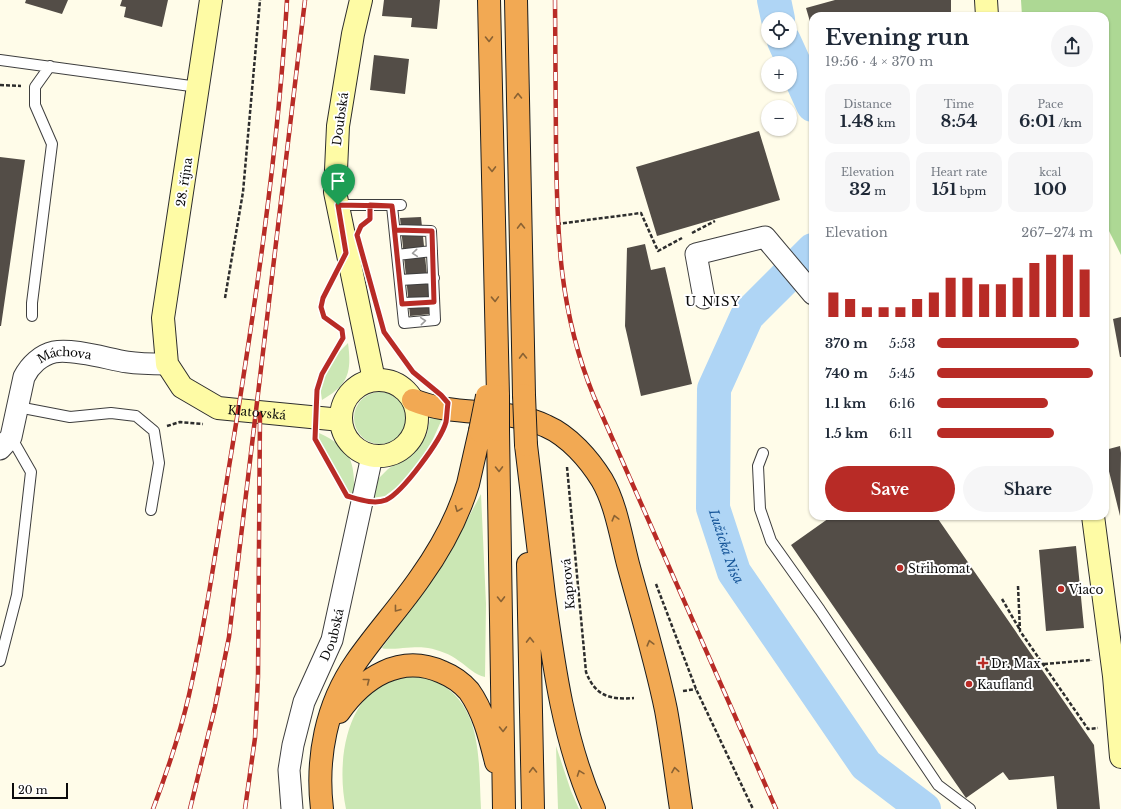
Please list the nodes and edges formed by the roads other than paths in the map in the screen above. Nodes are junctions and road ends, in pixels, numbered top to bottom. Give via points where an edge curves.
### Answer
1 (211, 0) edge
2 (361, 0) edge
3 (489, 0) edge
4 (516, 0) edge
5 (986, 0) edge
6 (987, 12) edge
7 (0, 60) edge
8 (50, 66) junction
9 (198, 87) junction
10 (338, 205) junction
11 (395, 230) junction
12 (432, 252) junction
13 (397, 255) junction
14 (434, 278) junction
15 (400, 280) junction
16 (808, 290) edge
17 (704, 298) dead end
18 (434, 302) junction
19 (402, 304) junction
20 (32, 316) dead end
21 (167, 364) junction
22 (374, 380) junction
23 (413, 400) junction
24 (18, 407) junction
25 (341, 420) junction
26 (489, 431) junction
27 (5, 443) edge
28 (526, 445) junction
29 (763, 453) dead end
30 (372, 456) junction
31 (151, 510) dead end
32 (1094, 520) edge
33 (0, 661) edge
34 (322, 747) junction
35 (1121, 757) edge
36 (292, 809) edge
37 (322, 809) edge
38 (503, 809) edge
39 (533, 809) edge
40 (594, 809) edge
41 (682, 809) edge
42 (970, 809) edge

1 - 9 street, 28. října
2 - 10 street, Doubská via 338,126 335,161 335,192
3 -> 26 highway, bridge via 497,346
28 -> 4 highway, bridge
5 - 6 street
7 - 8 lane
8 - 9 lane
8 - 20 lane via 35,87 35,105 52,144
9 - 21 street, 28. října via 164,318
10 - 11 lane via 397,206
10 - 22 street, Doubská
11 - 12 lane via 432,231
11 - 13 lane
12 -> 13 lane
12 - 14 lane
13 - 15 lane
14 - 15 lane
14 - 18 lane
15 - 19 lane
16 - 17 street via 765,237 696,254
18 - 19 lane
19 -> 18 lane via 404,323 435,320
21 - 24 street, Máchova via 129,363 68,352 54,352 39,359 29,368 24,377
21 - 25 street, Klatovská via 182,387 218,408
22 - 23 street via 389,381 403,388
22 - 25 street via 354,390 346,398
23 - 30 street via 418,424 414,436 396,453
41 -> 23 highway via 666,711 656,668 613,507 590,463 547,426 522,417 447,410
24 - 27 street, Máchova
24 - 31 lane via 70,417 111,413 136,416 154,430 159,463
25 - 30 street via 347,439 362,453
26 -> 34 highway via 447,534 420,578 346,677 332,711
26 -> 38 highway
27 - 33 lane via 31,472 17,595
39 -> 28 highway
40 -> 28 highway via 579,771 561,707 552,655
29 - 42 lane via 758,466 760,509 771,540 938,785
30 - 36 street, Doubská via 332,640 304,702 293,745 289,770
32 - 35 street via 1114,676
34 - 37 highway
34 -> 38 highway via 335,717 346,701 374,676 404,665 436,669 459,681 476,702 493,751

